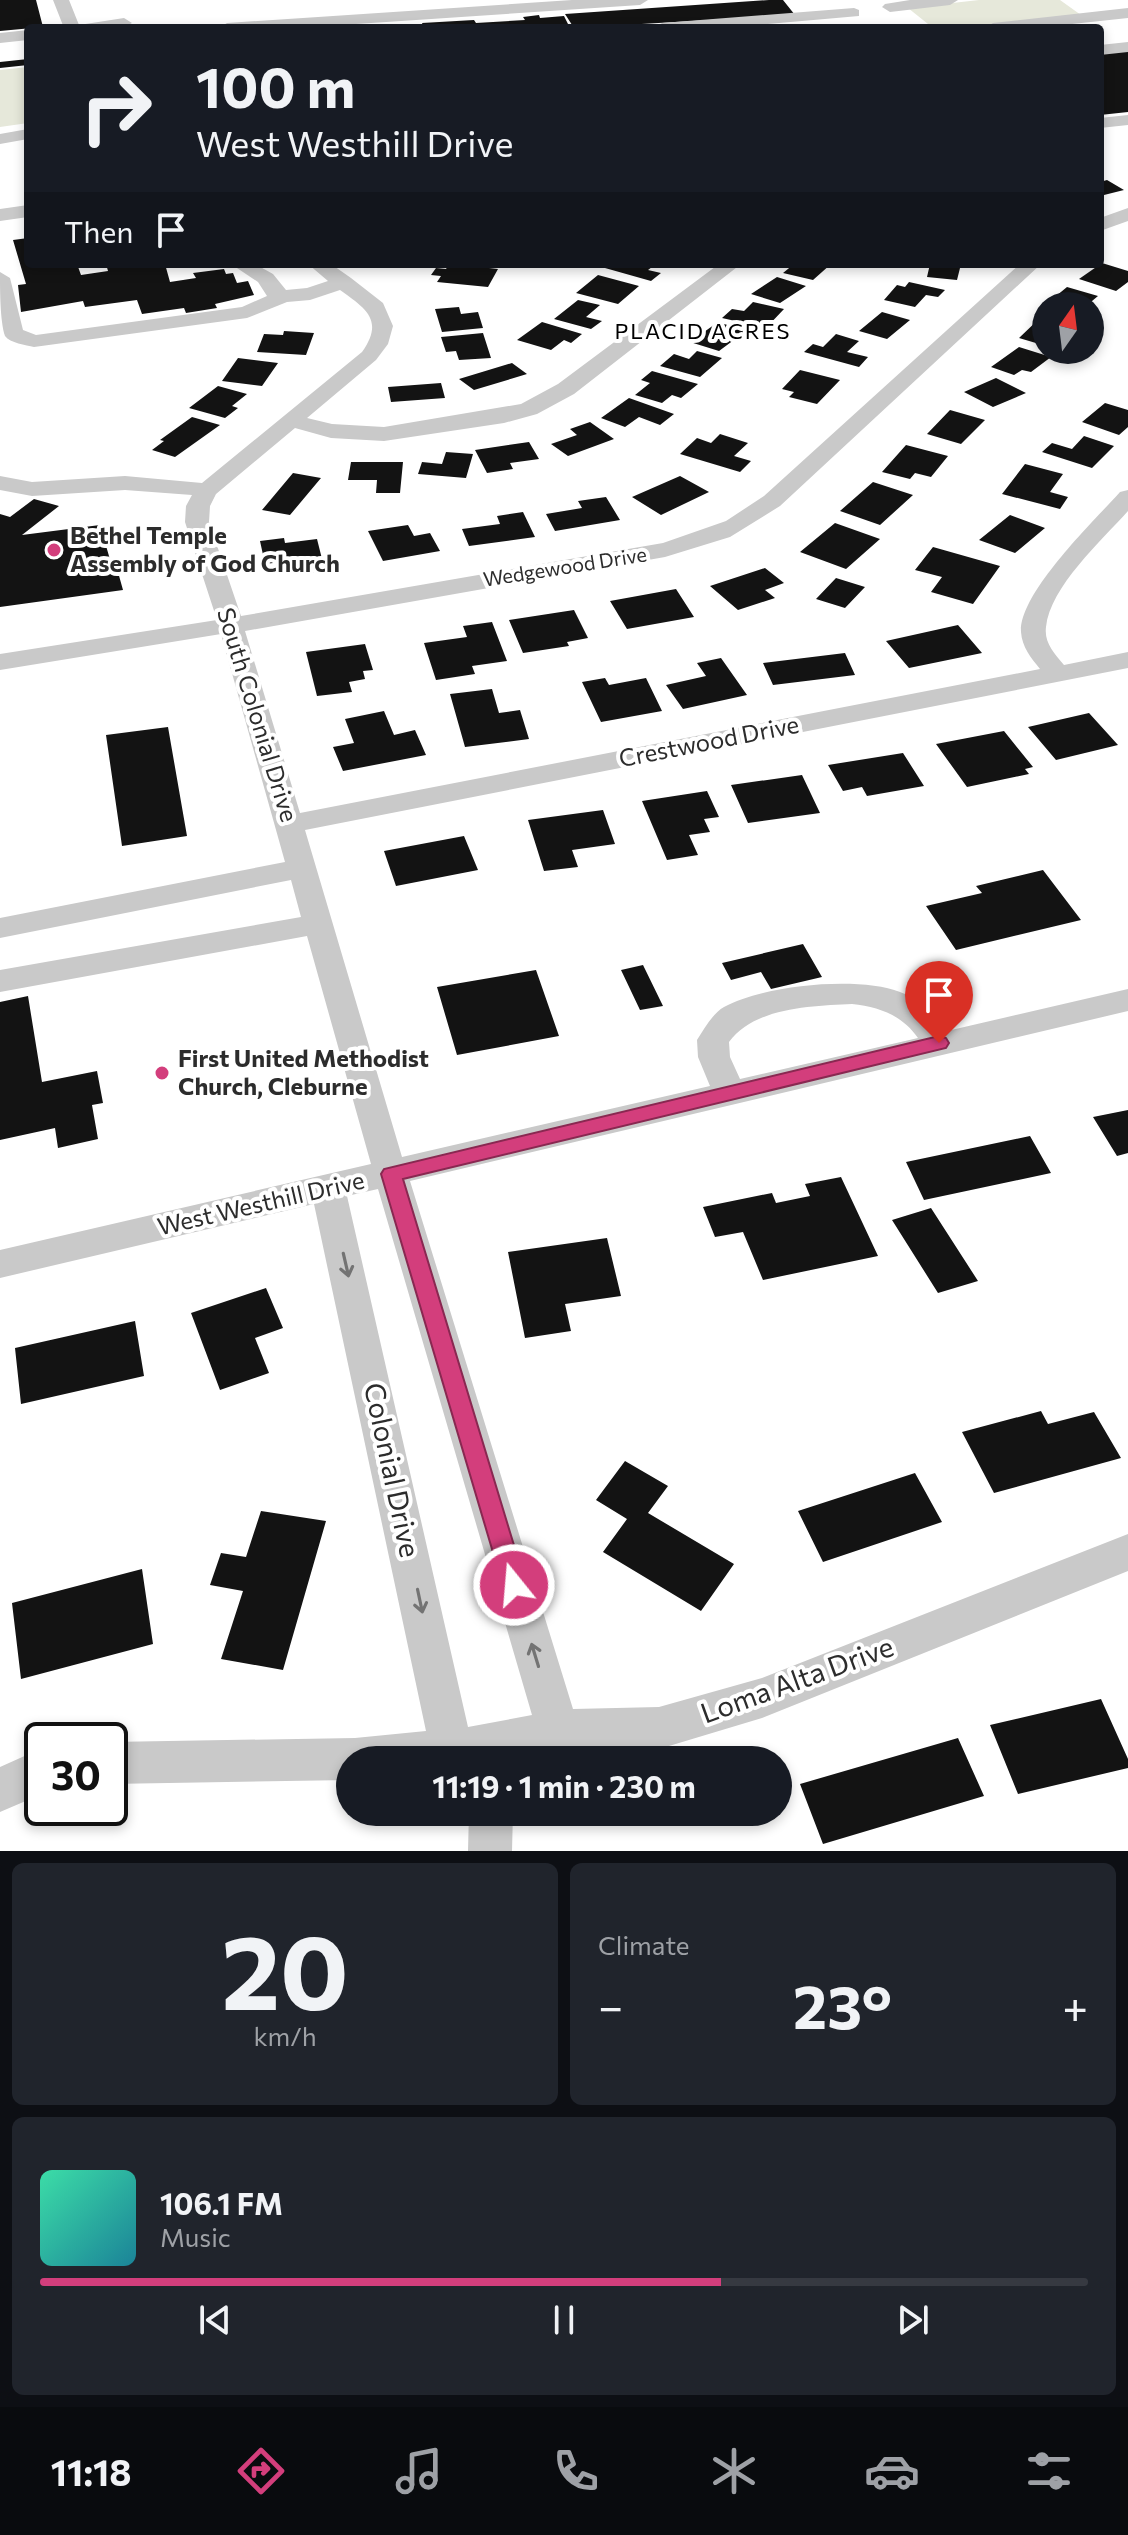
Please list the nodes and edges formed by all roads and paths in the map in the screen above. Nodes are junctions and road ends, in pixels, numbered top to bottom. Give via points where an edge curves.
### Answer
1 (61, 0) edge
2 (640, 0) edge
3 (840, 0) edge
4 (950, 0) edge
5 (1075, 0) edge
6 (593, 2) edge
7 (886, 3) edge
8 (1128, 13) edge
9 (1097, 16) junction
10 (908, 21) dead end
11 (70, 24) edge
12 (283, 24) edge
13 (733, 24) edge
14 (1028, 24) edge
15 (1104, 34) edge
16 (24, 35) edge
17 (1126, 36) edge
18 (0, 38) edge
19 (1104, 48) edge
20 (24, 49) edge
21 (0, 52) edge
22 (1128, 120) edge
23 (1104, 123) edge
24 (24, 135) edge
25 (0, 139) edge
26 (24, 212) edge
27 (1128, 214) edge
28 (0, 215) edge
29 (1104, 222) edge
30 (248, 268) edge
31 (726, 268) edge
32 (1027, 268) edge
33 (337, 271) edge
34 (0, 278) edge
35 (283, 296) junction
36 (290, 420) junction
37 (0, 483) edge
38 (207, 490) junction
39 (1128, 497) edge
40 (231, 625) junction
41 (1128, 660) edge
42 (0, 662) edge
43 (1057, 673) junction
44 (290, 824) junction
45 (303, 868) junction
46 (319, 924) junction
47 (0, 928) edge
48 (0, 981) edge
49 (1128, 1000) edge
50 (939, 1043) junction
51 (730, 1094) junction
52 (391, 1174) junction
53 (328, 1189) junction
54 (0, 1264) edge
55 (1128, 1552) edge
56 (558, 1730) junction
57 (451, 1746) edge
58 (513, 1746) edge
59 (336, 1759) edge
60 (128, 1761) edge
61 (24, 1778) edge
62 (0, 1790) edge
63 (491, 1826) edge
64 (490, 1851) edge

1 - 11 street
2 - 6 street
3 - 13 street via 858,17
4 - 7 street
5 - 9 street
6 - 12 street
7 - 10 street
8 - 9 street
9 - 14 street
9 - 17 street
15 - 17 street
16 - 18 street
17 - 19 street
20 - 21 street
22 - 23 street
24 - 25 street
26 - 28 street
27 - 29 street
30 - 35 street
31 - 36 street via 566,389 529,409 384,434 331,431
32 - 40 street, Wedgewood Drive via 772,501 734,529 665,550
33 - 35 street via 300,296
33 - 36 street via 376,307 383,334 369,356
34 - 35 street via 14,334 34,341 247,312
36 - 38 street
37 - 38 street via 42,491 124,483
38 - 40 street, South Colonial Drive via 197,522
39 - 43 street via 1037,609 1034,642
40 - 42 street, Wedgewood Drive
40 - 44 street, South Colonial Drive
41 - 43 street, Crestwood Drive
43 - 44 street, Crestwood Drive
44 - 45 street, South Colonial Drive
45 - 46 street, South Colonial Drive
45 - 47 street
46 - 48 street
46 - 52 street, South Colonial Drive
49 - 50 street, West Westhill Drive
50 - 51 street, West Westhill Drive
50 - 51 street via 925,1019 885,997 835,992 778,1003 733,1016 713,1040 714,1057
51 - 52 street, West Westhill Drive
52 - 53 street, West Westhill Drive
56 -> 52 street
53 - 54 street, West Westhill Drive
53 -> 57 street, Colonial Drive
55 - 56 street, Loma Alta Drive via 762,1698 659,1728
56 - 58 street, Loma Alta Drive
59 - 60 street, Loma Alta Drive
61 - 62 street
63 - 64 street

